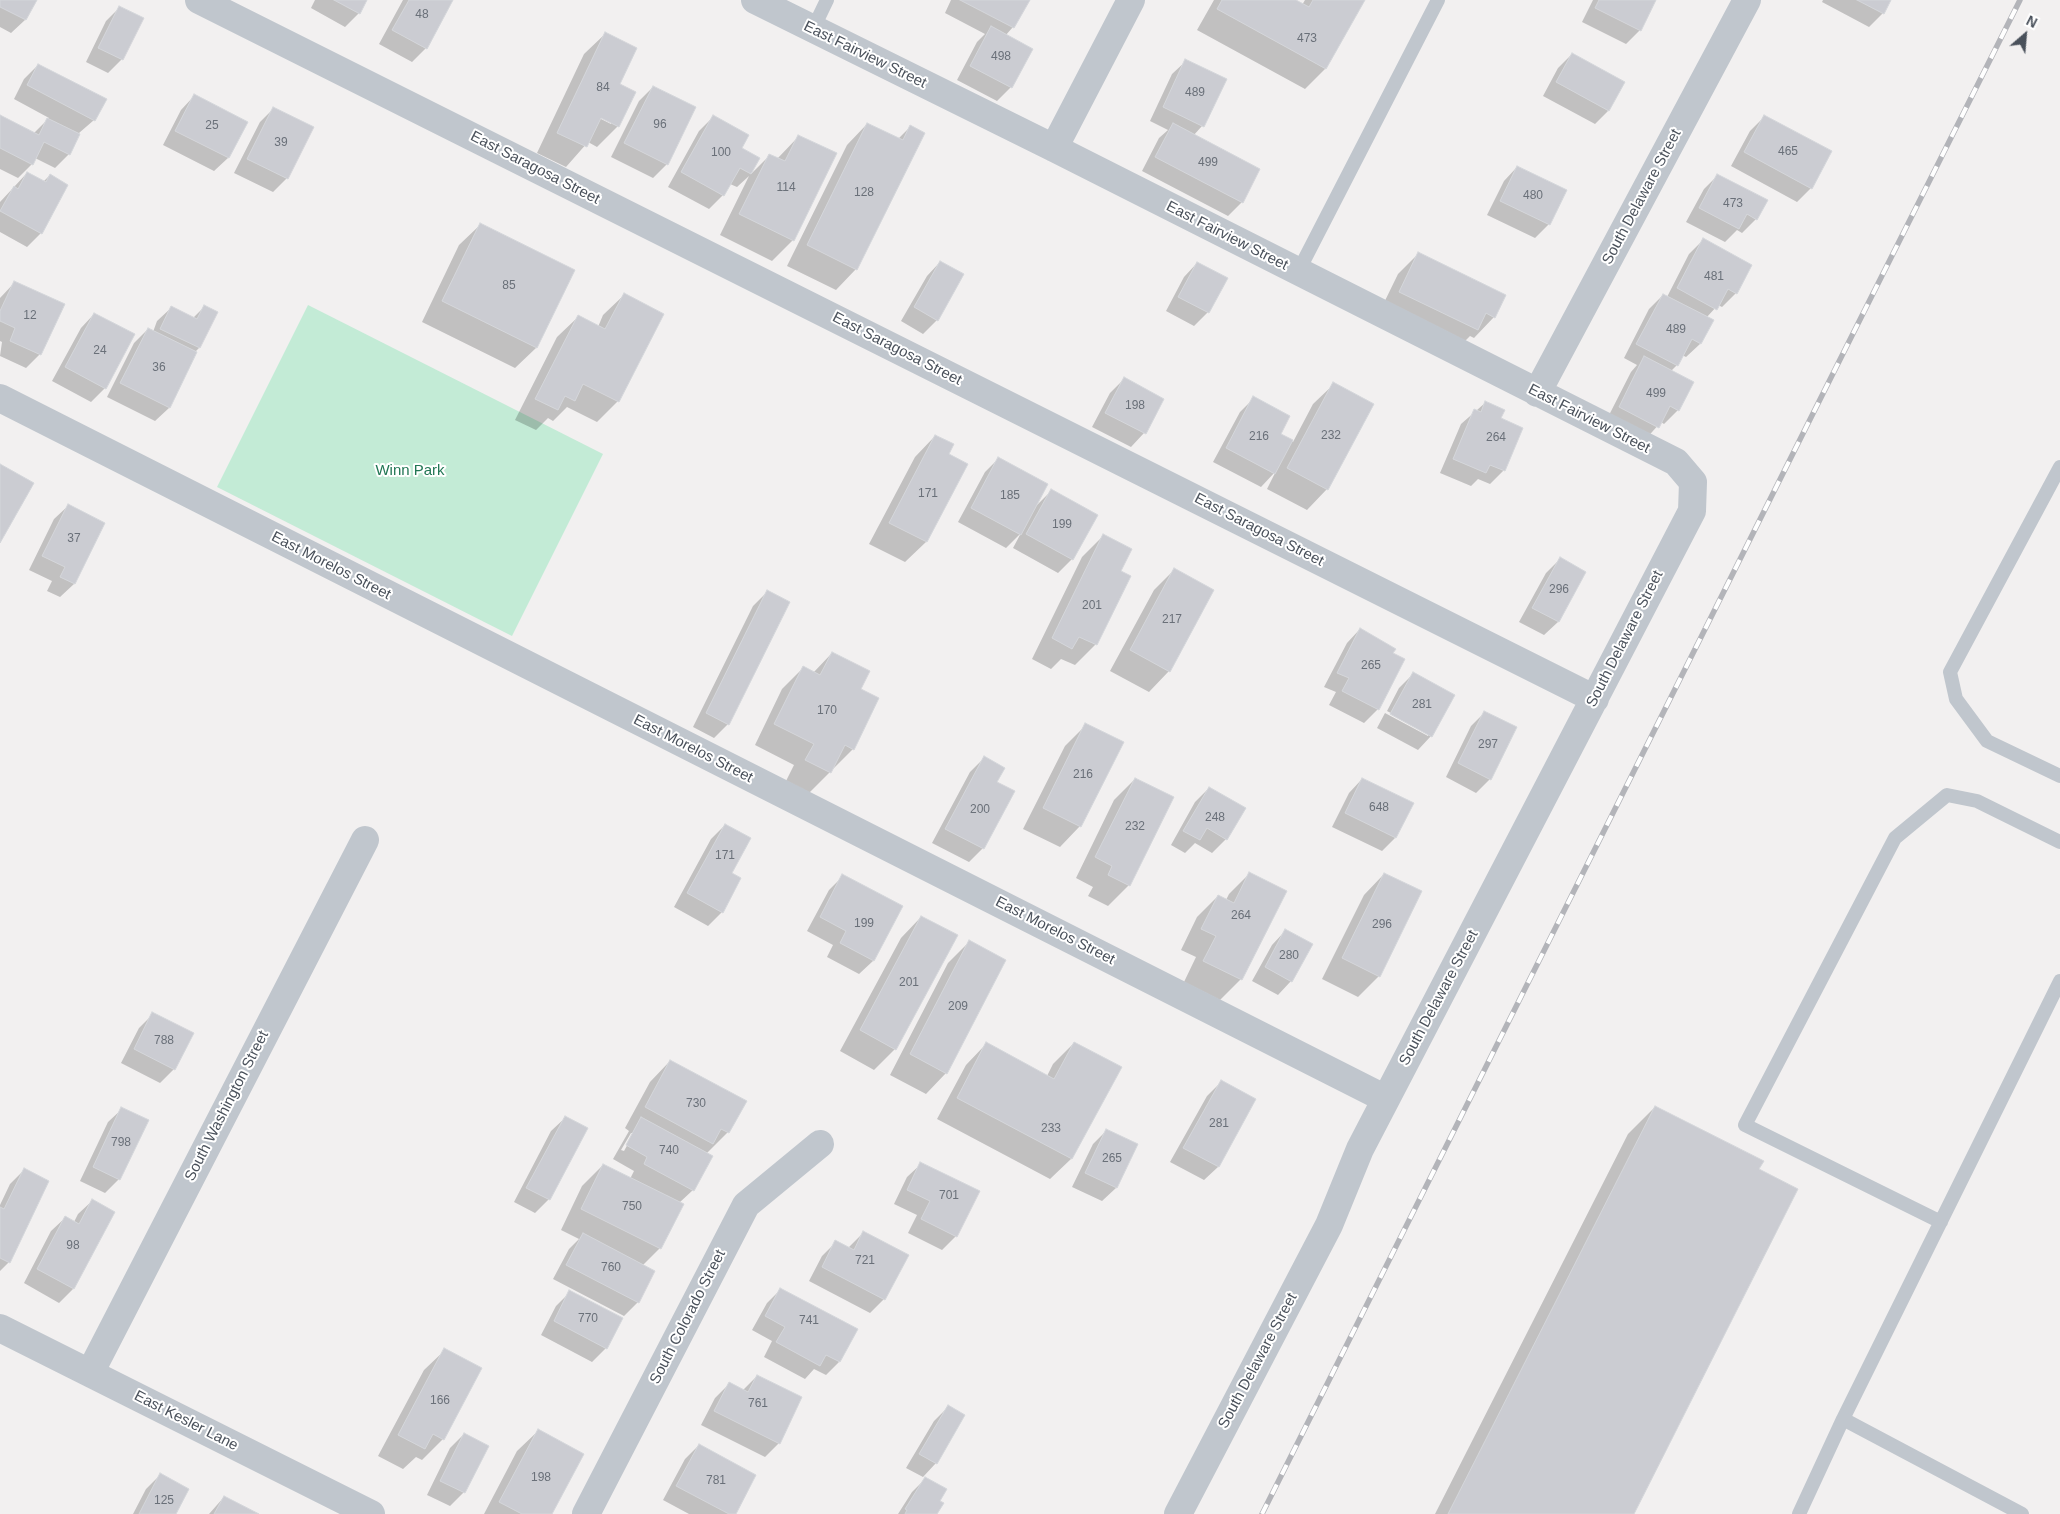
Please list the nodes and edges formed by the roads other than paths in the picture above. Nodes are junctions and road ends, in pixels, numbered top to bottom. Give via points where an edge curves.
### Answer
1 (755, 0) edge
2 (827, 0) edge
3 (1131, 0) edge
4 (1438, 0) edge
5 (1747, 0) edge
6 (203, 1) edge
7 (813, 29) junction
8 (1054, 148) junction
9 (1298, 272) junction
10 (1537, 393) junction
11 (0, 398) edge
12 (2060, 467) edge
13 (1693, 482) joint
14 (1595, 699) junction
15 (2060, 776) edge
16 (365, 840) dead end
17 (2060, 842) edge
18 (2060, 982) edge
19 (1386, 1099) junction
20 (820, 1144) dead end
21 (1941, 1222) junction
22 (0, 1328) edge
23 (90, 1373) junction
24 (1844, 1419) junction
25 (371, 1514) edge
26 (586, 1514) edge
27 (1178, 1514) edge
28 (1799, 1514) edge
29 (2022, 1514) edge

1 - 7 street, East Fairview Street
2 - 7 lane
3 - 8 street
4 - 9 lane
5 - 10 street, South Delaware Street
6 - 14 street, East Saragosa Street
7 - 8 street, East Fairview Street
8 - 9 street, East Fairview Street
9 - 10 street, East Fairview Street
10 - 13 street, East Fairview Street via 1676,462
11 - 19 street, East Morelos Street
12 - 15 lane via 1950,672 1956,699 1987,741
13 - 14 street, South Delaware Street via 1692,511
14 - 19 street, South Delaware Street
16 - 23 street, South Washington Street
17 - 21 lane via 1977,801 1947,795 1895,838 1745,1125
18 - 21 lane
19 - 27 street, South Delaware Street via 1360,1150 1329,1225
20 - 26 street, South Colorado Street via 746,1205
21 - 24 lane
22 - 23 street, East Kesler Lane
23 - 25 street, East Kesler Lane
24 - 28 lane
24 - 29 lane

